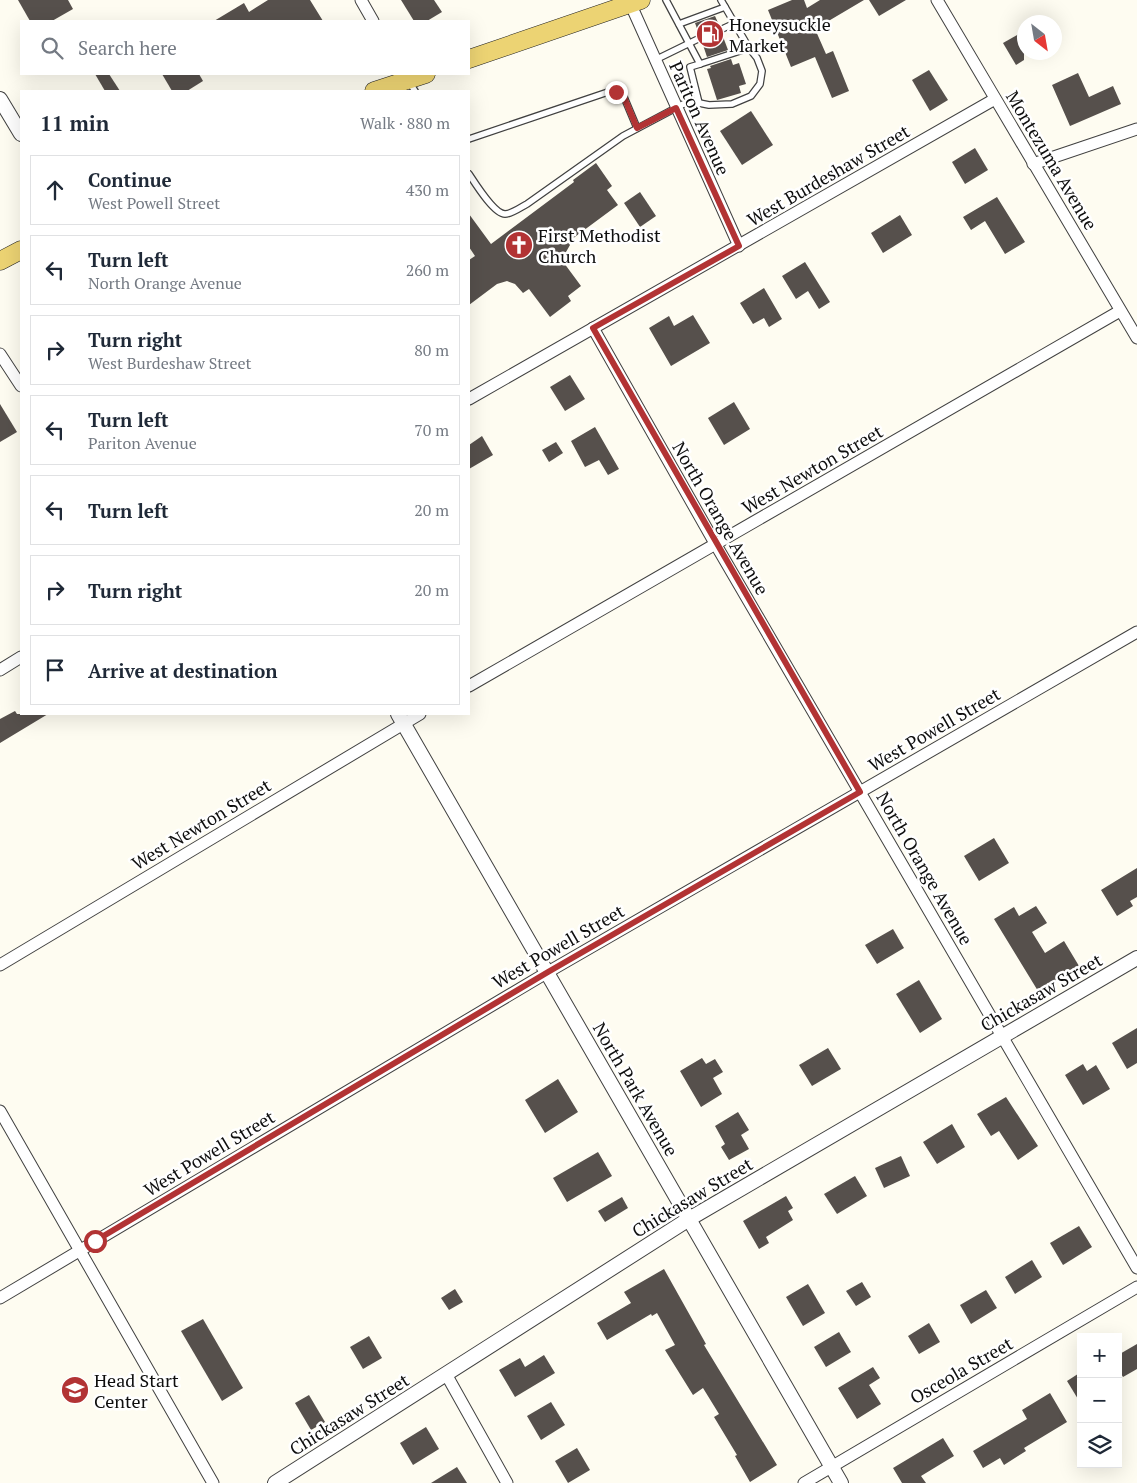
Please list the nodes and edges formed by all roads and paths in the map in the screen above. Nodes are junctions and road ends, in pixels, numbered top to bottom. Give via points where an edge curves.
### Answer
1 (360, 0) edge
2 (666, 0) edge
3 (721, 0) edge
4 (937, 0) edge
5 (636, 2) edge
6 (725, 7) junction
7 (372, 20) edge
8 (735, 23) junction
9 (679, 24) junction
10 (720, 30) dead end
11 (700, 38) dead end
12 (689, 43) junction
13 (749, 48) junction
14 (470, 59) edge
15 (655, 60) junction
16 (700, 64) junction
17 (424, 75) edge
18 (409, 82) edge
19 (378, 90) edge
20 (0, 99) edge
21 (995, 99) junction
22 (698, 103) junction
23 (676, 108) junction
24 (637, 128) junction
25 (1137, 129) edge
26 (20, 132) edge
27 (470, 139) edge
28 (1034, 164) junction
29 (470, 175) edge
30 (739, 246) junction
31 (20, 251) edge
32 (0, 261) edge
33 (1120, 311) junction
34 (593, 328) junction
35 (1137, 338) edge
36 (0, 354) edge
37 (20, 384) edge
38 (470, 398) edge
39 (716, 545) junction
40 (1137, 632) edge
41 (20, 658) edge
42 (0, 670) edge
43 (470, 685) edge
44 (415, 715) edge
45 (401, 718) edge
46 (860, 792) junction
47 (1137, 958) edge
48 (0, 965) edge
49 (548, 972) junction
50 (1003, 1036) junction
51 (0, 1111) edge
52 (689, 1219) junction
53 (80, 1250) junction
54 (1137, 1268) edge
55 (1137, 1288) edge
56 (0, 1298) edge
57 (446, 1374) junction
58 (831, 1466) junction
59 (213, 1483) edge
60 (275, 1483) edge
61 (507, 1483) edge
62 (804, 1483) edge
63 (841, 1483) edge

1 - 7 street
2 - 9 lane
3 - 6 lane
4 - 21 street, Montezuma Avenue
5 - 14 main road
5 - 15 street, Pariton Avenue
6 - 8 lane
6 - 9 lane
8 - 10 lane
8 - 13 lane
9 - 12 lane
11 - 12 lane
12 - 15 lane
12 - 16 lane
13 - 16 lane
13 - 22 lane via 762,70 760,84 751,96 732,104
15 - 23 street, Pariton Avenue
16 - 22 lane via 690,67
17 - 18 main road
18 - 19 main road
20 - 26 street
21 - 28 street, Montezuma Avenue
21 - 30 street, West Burdeshaw Street
22 - 23 lane via 689,101
23 - 24 lane
23 - 30 street, Pariton Avenue
24 - 27 lane via 624,97 608,92
24 - 29 lane via 527,204 506,214 496,210
25 - 28 street
28 - 33 street, Montezuma Avenue
30 - 34 street, West Burdeshaw Street
31 - 32 main road
33 - 35 street, Montezuma Avenue
33 - 39 street, West Newton Street
34 - 38 street, West Burdeshaw Street
34 - 39 street, North Orange Avenue
36 - 37 street
39 - 43 street, West Newton Street
39 - 46 street, North Orange Avenue
40 - 46 street, West Powell Street
41 - 42 street
44 - 45 street, West Newton Street
45 - 48 street, West Newton Street
45 - 49 street, North Park Avenue
46 - 49 street, West Powell Street
46 - 50 street, North Orange Avenue
47 - 50 street, Chickasaw Street
49 - 52 street, North Park Avenue
49 - 53 street, West Powell Street
50 - 52 street, Chickasaw Street
50 - 54 street, North Orange Avenue
51 - 53 street
52 - 57 street, Chickasaw Street
52 - 58 street, North Park Avenue
53 - 56 street, West Powell Street
53 - 59 street
55 - 58 street, Osceola Street
57 - 60 street, Chickasaw Street
57 - 61 street
58 - 62 street, Osceola Street
58 - 63 street, North Park Avenue

